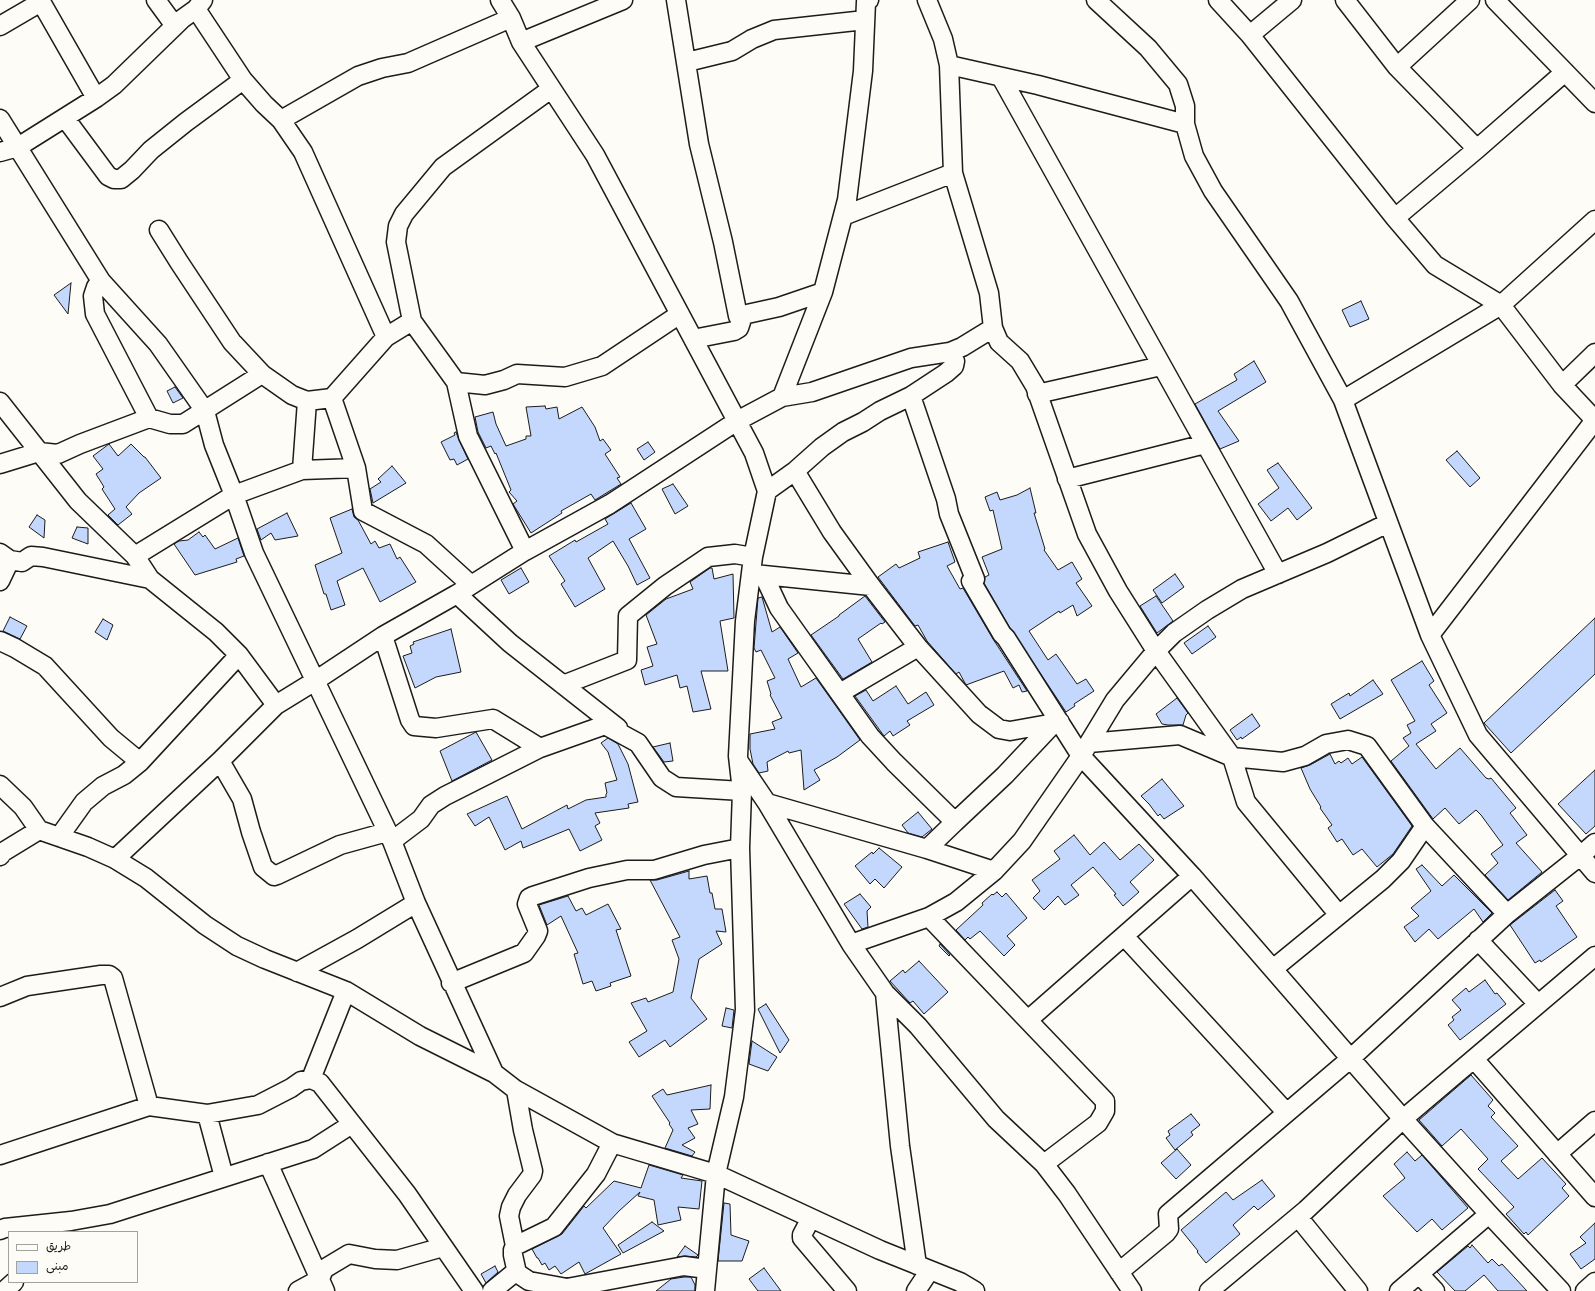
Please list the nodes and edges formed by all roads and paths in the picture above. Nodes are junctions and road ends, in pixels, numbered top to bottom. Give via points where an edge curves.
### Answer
1 (156, 0) edge
2 (500, 0) edge
3 (623, 0) edge
4 (676, 0) edge
5 (927, 0) edge
6 (1096, 0) edge
7 (1218, 0) edge
8 (1292, 0) edge
9 (1345, 0) edge
10 (1470, 0) edge
11 (1495, 0) edge
12 (41, 1) edge
13 (867, 1) edge
14 (199, 4) edge
15 (511, 18) junction
16 (865, 20) junction
17 (0, 26) edge
18 (175, 26) junction
19 (1250, 35) junction
20 (521, 42) junction
21 (686, 62) junction
22 (949, 65) junction
23 (1397, 67) junction
24 (1565, 72) junction
25 (1001, 77) junction
26 (243, 80) junction
27 (551, 89) junction
28 (96, 98) junction
29 (1595, 103) edge
30 (65, 118) junction
31 (0, 119) edge
32 (281, 120) junction
33 (1185, 124) junction
34 (18, 147) junction
35 (1478, 149) junction
36 (0, 152) edge
37 (953, 174) junction
38 (843, 216) junction
39 (1395, 218) junction
40 (1595, 220) edge
41 (159, 230) dead end
42 (101, 281) junction
43 (823, 292) junction
44 (1501, 305) junction
45 (680, 314) junction
46 (738, 316) junction
47 (412, 321) junction
48 (993, 328) junction
49 (386, 337) junction
50 (693, 339) junction
51 (950, 352) junction
52 (1595, 353) edge
53 (1162, 366) junction
54 (262, 374) junction
55 (456, 382) junction
56 (1562, 386) junction
57 (1037, 394) junction
58 (911, 396) junction
59 (782, 397) junction
60 (332, 398) junction
61 (1343, 400) junction
62 (307, 401) junction
63 (0, 402) edge
64 (205, 411) junction
65 (149, 418) junction
66 (1595, 420) edge
67 (737, 421) junction
68 (1205, 444) junction
69 (39, 452) junction
70 (0, 464) edge
71 (356, 468) junction
72 (302, 470) junction
73 (795, 471) junction
74 (1067, 480) junction
75 (767, 491) junction
76 (234, 495) junction
77 (1388, 523) junction
78 (525, 551) junction
79 (5, 556) edge
80 (135, 556) junction
81 (756, 569) junction
82 (1278, 574) junction
83 (150, 579) junction
84 (0, 581) edge
85 (871, 586) junction
86 (464, 590) junction
87 (1430, 635) junction
88 (383, 636) junction
89 (0, 641) edge
90 (918, 647) junction
91 (1156, 651) junction
92 (239, 655) junction
93 (315, 681) junction
94 (563, 685) junction
95 (840, 693) junction
96 (276, 705) junction
97 (1056, 723) junction
98 (638, 744) junction
99 (540, 748) junction
100 (1085, 750) junction
101 (1232, 757) junction
102 (220, 761) junction
103 (140, 762) junction
104 (739, 762) junction
105 (0, 784) edge
106 (742, 791) junction
107 (767, 802) junction
108 (955, 822) junction
109 (1426, 826) junction
110 (39, 830) junction
111 (59, 837) junction
112 (389, 837) junction
113 (1595, 843) edge
114 (740, 848) junction
115 (927, 849) junction
116 (1, 853) edge
117 (1580, 856) junction
118 (116, 859) junction
119 (994, 871) junction
120 (1595, 873) edge
121 (1192, 876) junction
122 (416, 903) junction
123 (1507, 914) junction
124 (1339, 915) junction
125 (929, 917) junction
126 (1124, 936) junction
127 (1478, 940) junction
128 (851, 944) junction
129 (1595, 956) edge
130 (1273, 969) junction
131 (297, 972) junction
132 (451, 983) junction
133 (346, 991) junction
134 (885, 993) junction
135 (0, 997) edge
136 (1538, 1004) junction
137 (1028, 1020) junction
138 (1350, 1058) junction
139 (1474, 1060) junction
140 (494, 1073) junction
141 (311, 1079) junction
142 (516, 1090) junction
143 (149, 1106) junction
144 (1286, 1112) junction
145 (207, 1114) junction
146 (1403, 1119) junction
147 (1595, 1121) edge
148 (352, 1124) junction
149 (612, 1143) junction
150 (1557, 1154) junction
151 (0, 1155) edge
152 (268, 1163) junction
153 (1044, 1164) junction
154 (716, 1174) junction
155 (224, 1177) junction
156 (1595, 1197) edge
157 (1489, 1214) junction
158 (1298, 1217) junction
159 (811, 1218) junction
160 (67, 1226) edge
161 (0, 1230) edge
162 (515, 1246) junction
163 (443, 1248) junction
164 (707, 1268) junction
165 (923, 1268) junction
166 (1119, 1272) junction
167 (517, 1273) junction
168 (1419, 1274) junction
169 (1595, 1282) edge
170 (13, 1283) edge
171 (322, 1285) edge
172 (4, 1291) edge
173 (298, 1291) edge
174 (474, 1291) edge
175 (492, 1291) edge
176 (705, 1291) edge
177 (847, 1291) edge
178 (916, 1291) edge
179 (975, 1291) edge
180 (1132, 1291) edge
181 (1209, 1291) edge
182 (1358, 1291) edge
183 (1399, 1291) edge
184 (1435, 1291) edge
185 (1561, 1291) edge
186 (1585, 1291) edge

1 - 18 street
2 - 15 street
3 - 20 street
4 - 21 street
5 - 22 street via 943,39
6 - 33 street via 1148,48 1178,84 1185,106
7 - 19 street
8 - 19 street
9 - 23 street
10 - 23 street
11 - 24 street
12 - 17 street
12 - 28 street
13 - 16 street
14 - 18 street
14 - 26 street
15 - 20 street
15 - 32 street via 408,63 358,76
16 - 21 street via 774,30 732,51
16 - 38 street via 862,71
18 - 28 street via 114,85
19 - 39 street
20 - 27 street
21 - 46 street via 699,144
22 - 25 street
22 - 37 street
23 - 35 street
24 - 29 street
24 - 35 street
25 - 33 street
25 - 53 street
26 - 30 street via 174,132 121,179 108,176
26 - 32 street
27 - 45 street via 595,155
27 - 47 street via 443,167 404,214 398,226 396,242
28 - 30 street
30 - 34 street
31 - 34 street
32 - 49 street via 303,152
33 - 61 street via 1194,156 1213,191 1289,301
34 - 36 street
34 - 42 street
35 - 39 street
37 - 38 street
37 - 48 street via 989,293
38 - 43 street
39 - 44 street via 1435,265
40 - 44 street
41 - 54 street via 232,342
42 - 64 street via 158,344
42 - 65 street via 93,296 95,314
43 - 46 street via 779,307
43 - 59 street
44 - 56 street
44 - 61 street
45 - 50 street
45 - 55 street via 602,366 565,377 517,374 485,385
46 - 50 street via 741,322 739,328 734,331
47 - 49 street
47 - 55 street
48 - 51 street
48 - 57 street via 999,342 1020,361
49 - 60 street
50 - 67 street
51 - 58 street via 955,361 954,366
51 - 59 street via 912,358 812,392
52 - 56 street
53 - 57 street
53 - 68 street
54 - 62 street via 292,395
54 - 64 street
55 - 78 street via 468,436
56 - 66 street
57 - 74 street
58 - 73 street via 843,432
58 - 97 street via 949,514 975,578 971,581
59 - 67 street
60 - 62 street
60 - 71 street
61 - 77 street
62 - 72 street
63 - 69 street
64 - 65 street via 183,424 170,424
64 - 76 street via 214,445
65 - 69 street via 58,454
66 - 87 street
67 - 75 street via 754,453
67 - 78 street via 610,504
68 - 74 street
68 - 82 street
69 - 70 street
69 - 80 street via 78,501
71 - 72 street
71 - 86 street via 362,511 426,544
72 - 76 street
73 - 75 street
73 - 85 street via 832,532
74 - 91 street via 1087,534 1118,591
75 - 81 street
76 - 80 street
76 - 93 street via 254,553
77 - 82 street
77 - 87 street
78 - 86 street
79 - 83 street via 22,562 31,556 43,557
79 - 84 street
80 - 83 street
81 - 85 street
81 - 94 street via 735,554 708,557 665,586 628,616 628,660
81 - 95 street via 779,608
81 - 104 street via 745,621
82 - 91 street via 1242,589 1207,610 1174,633
83 - 92 street via 216,632
85 - 90 street
86 - 88 street
86 - 94 street via 510,643
87 - 117 street via 1478,735
88 - 93 street
88 - 99 street via 414,726 436,728 493,719
89 - 103 street via 45,666 111,738
90 - 95 street
90 - 97 street via 979,714 999,728 1010,732
91 - 100 street via 1115,700
91 - 101 street
92 - 96 street
92 - 103 street
93 - 96 street
93 - 112 street
94 - 98 street
95 - 108 street via 870,736
96 - 102 street
97 - 100 street
97 - 108 street
98 - 99 street via 606,725
98 - 106 street via 662,778 676,787
99 - 112 street via 445,796 431,805 421,819
100 - 101 street via 1180,735
100 - 119 street via 1022,841
100 - 121 street
101 - 109 street via 1283,762 1305,756 1326,744 1348,740 1367,746
101 - 124 street via 1246,802
102 - 112 street via 242,799 263,867 274,876 340,845
102 - 118 street
103 - 111 street via 84,802
104 - 106 street
104 - 107 street
105 - 110 street via 23,807
106 - 114 street
107 - 115 street
107 - 128 street
108 - 115 street
109 - 123 street
109 - 124 street via 1401,861
110 - 111 street
110 - 116 street
111 - 118 street
112 - 122 street
113 - 117 street
114 - 132 street via 704,855 654,870 627,870 604,875 533,896 527,904 538,931 524,953
114 - 154 street via 745,1010 734,1097
115 - 119 street
117 - 120 street
117 - 123 street
118 - 131 street via 146,878 205,925 238,946
119 - 125 street via 956,902
121 - 126 street
121 - 130 street
122 - 131 street
122 - 132 street
123 - 127 street
124 - 130 street
125 - 128 street
125 - 137 street
126 - 137 street
126 - 144 street
127 - 136 street
127 - 138 street
128 - 134 street
129 - 136 street
130 - 138 street
131 - 133 street
132 - 140 street
133 - 140 street via 420,1036
133 - 141 street
134 - 153 street via 918,1026 996,1119
134 - 165 street via 900,1146
135 - 143 street via 27,986 101,975 114,978
136 - 139 street
137 - 153 street via 1105,1101 1105,1111 1098,1123
138 - 144 street
138 - 146 street
139 - 146 street
139 - 150 street
140 - 142 street
141 - 145 street via 301,1081 258,1105
141 - 148 street via 320,1083
142 - 149 street
142 - 162 street via 533,1171 514,1201 509,1216
143 - 145 street
143 - 151 street
144 - 166 street via 1168,1214 1169,1229 1166,1233
145 - 155 street
146 - 157 street
146 - 158 street
147 - 150 street
148 - 152 street via 313,1149
148 - 163 street via 407,1194
149 - 154 street
149 - 162 street via 596,1174 554,1227
150 - 156 street
152 - 155 street
152 - 171 street
153 - 166 street
154 - 159 street
154 - 164 street
155 - 160 street
157 - 168 street
157 - 185 street
158 - 181 street
158 - 182 street
159 - 165 street
159 - 177 street via 802,1238
160 - 161 street
162 - 167 street via 513,1255
163 - 171 street via 397,1260 349,1254 324,1269
163 - 174 street
164 - 167 street via 684,1266 567,1288 529,1281
164 - 176 street
165 - 178 street
165 - 179 street via 960,1282
166 - 180 street
167 - 175 street via 510,1274
168 - 183 street
168 - 184 street
169 - 186 street
170 - 172 street
171 - 173 street

